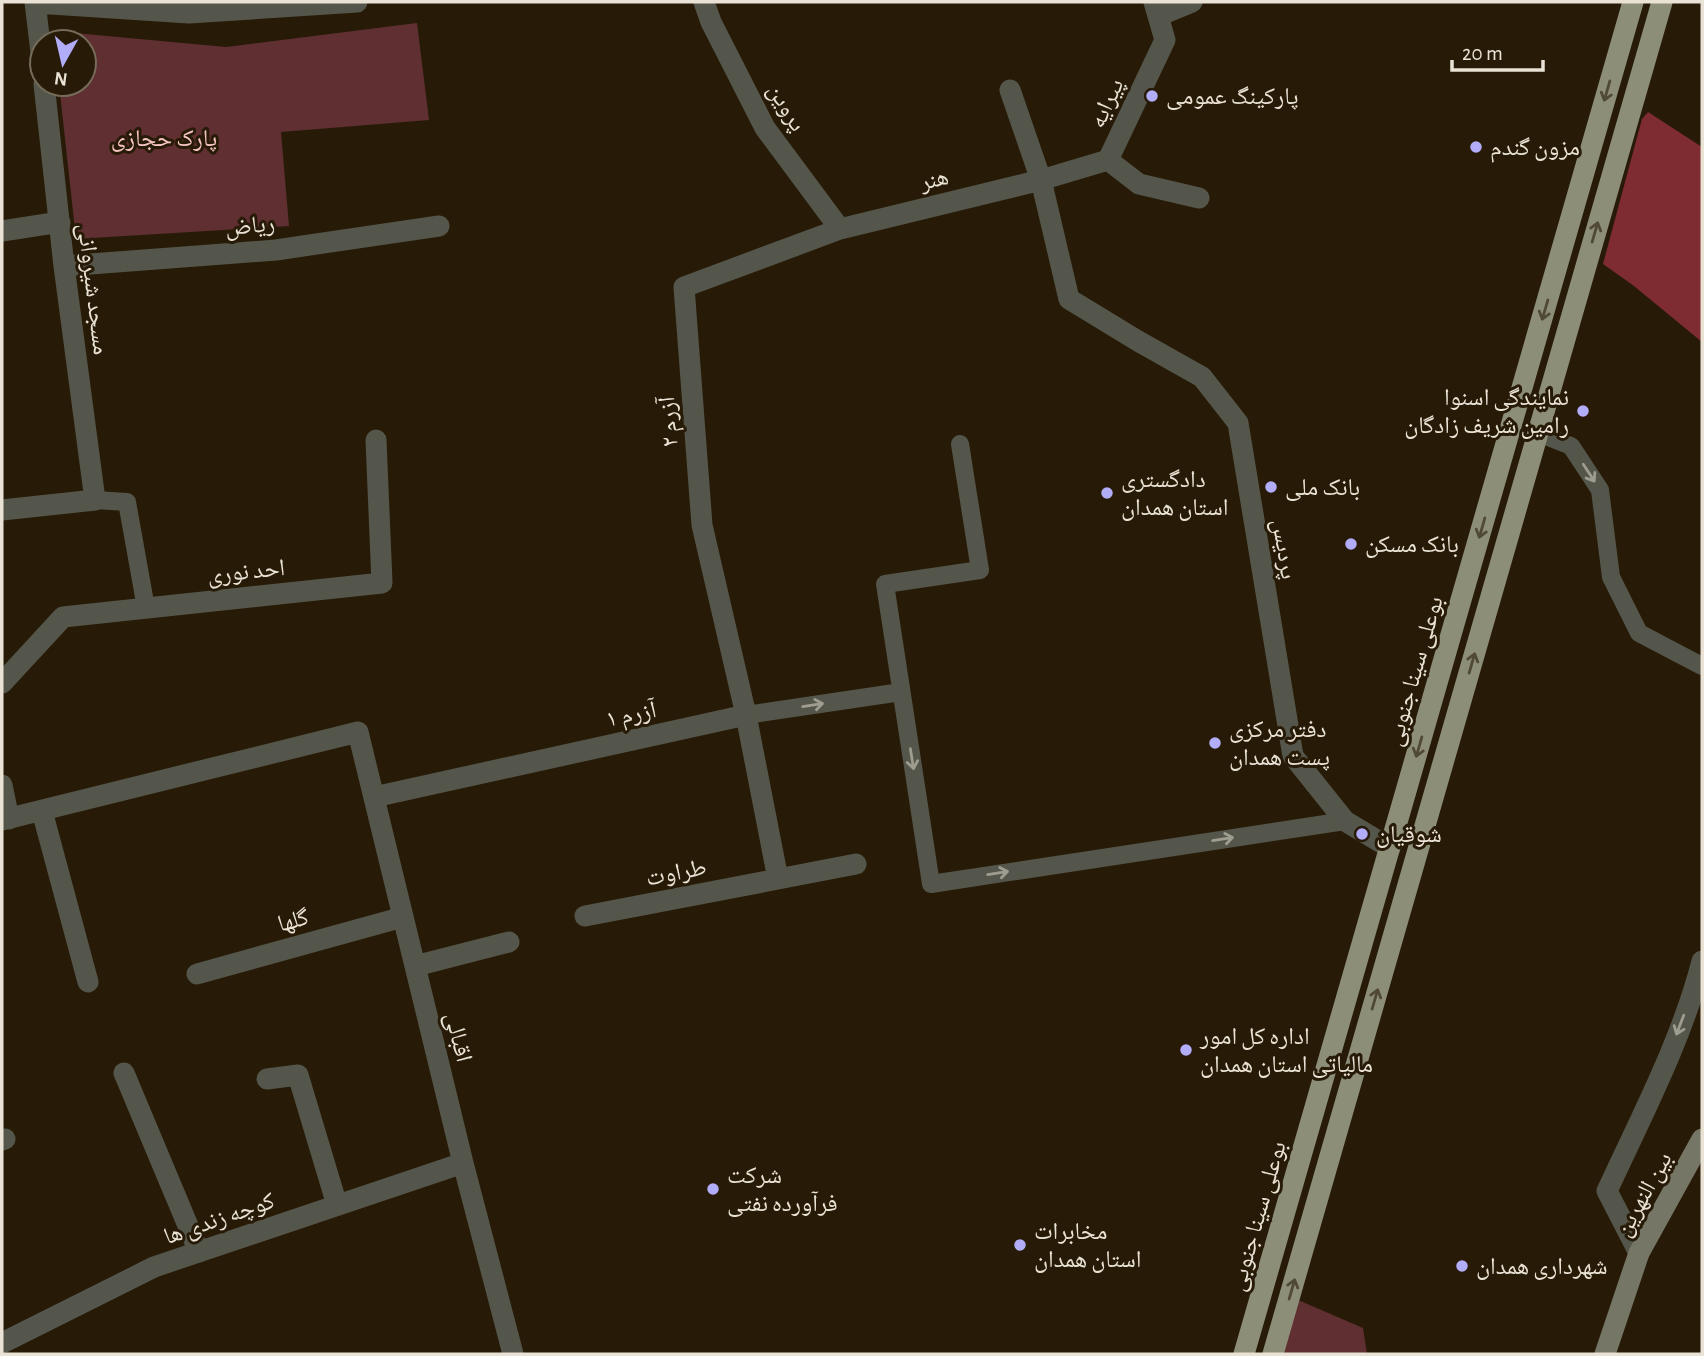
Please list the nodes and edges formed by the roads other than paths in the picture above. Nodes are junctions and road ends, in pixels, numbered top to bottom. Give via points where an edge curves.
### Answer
1 (35, 2) edge
2 (357, 2) edge
3 (704, 2) edge
4 (1192, 2) edge
5 (1633, 2) edge
6 (1662, 2) edge
7 (286, 4) edge
8 (1156, 9) edge
9 (38, 28) edge
10 (1010, 90) dead end
11 (46, 98) edge
12 (1108, 160) junction
13 (1041, 180) junction
14 (1199, 198) dead end
15 (60, 222) junction
16 (439, 226) dead end
17 (840, 229) junction
18 (2, 231) edge
19 (64, 266) junction
20 (1538, 433) junction
21 (376, 440) dead end
22 (960, 444) dead end
23 (95, 500) junction
24 (2, 510) edge
25 (146, 608) junction
26 (1702, 666) edge
27 (2, 683) edge
28 (901, 692) junction
29 (746, 715) junction
30 (2, 785) edge
31 (374, 797) junction
32 (42, 811) junction
33 (5, 820) edge
34 (1345, 821) junction
35 (1390, 848) junction
36 (856, 864) dead end
37 (778, 879) junction
38 (585, 916) dead end
39 (403, 917) junction
40 (509, 942) dead end
41 (1702, 961) edge
42 (415, 966) junction
43 (197, 974) dead end
44 (88, 982) dead end
45 (124, 1073) dead end
46 (267, 1079) dead end
47 (1702, 1139) edge
48 (463, 1163) junction
49 (337, 1205) junction
50 (199, 1252) junction
51 (1639, 1253) junction
52 (2, 1343) edge
53 (513, 1354) edge
54 (1244, 1354) edge
55 (1273, 1354) edge
56 (1605, 1354) edge

1 - 7 street via 189,13
1 - 9 street
2 - 7 street
3 - 17 street, پروین via 765,128
4 - 8 street
5 -> 35 main road, بوعلی سینا جنوبی
20 -> 6 main road
8 - 12 street, پیرایه via 1165,40
10 - 13 street, پردیس
11 - 15 street, مسجد شیروانی
12 - 13 street, پیرایه
12 - 14 street via 1139,184
13 - 17 street, هنر
13 - 34 street, پردیس via 1069,299 1202,377 1238,423 1293,756
15 - 18 street
15 - 19 street, مسجد شیروانی
16 - 19 street, ریاض via 276,250
17 - 29 street, آزرم ۲ via 684,286 702,525
19 - 23 street, مسجد شیروانی
20 -> 26 lane via 1572,446 1600,490 1611,577 1639,633
55 -> 20 main road
21 - 25 street, احد نوری via 382,583
22 - 28 lane via 980,570 885,584
23 - 24 street
23 - 25 lane via 127,502
25 - 27 street, احد نوری via 63,617
29 -> 28 lane, آزرم ۱
28 -> 34 lane via 931,884
29 - 31 street, آزرم ۱
29 - 37 street
30 - 33 street
31 - 32 street, اقبالی via 358,732
31 - 39 street, اقبالی
32 - 33 street
32 - 44 street
34 - 35 street, پردیس
35 - 54 main road, بوعلی سینا جنوبی
36 - 37 street, طراوت
37 - 38 street, طراوت
39 - 42 street, اقبالی
39 - 43 street, گلها
40 - 42 street
41 -> 51 street via 1665,1065 1607,1191
42 - 48 street, اقبالی
45 - 50 street
46 - 49 street via 298,1075
47 - 51 street, بین النهرین
48 - 49 street, کوچه زندی ها
48 - 53 street, اقبالی
49 - 50 street, کوچه زندی ها
50 - 52 street, کوچه زندی ها via 154,1267
51 - 56 street, بین النهرین

